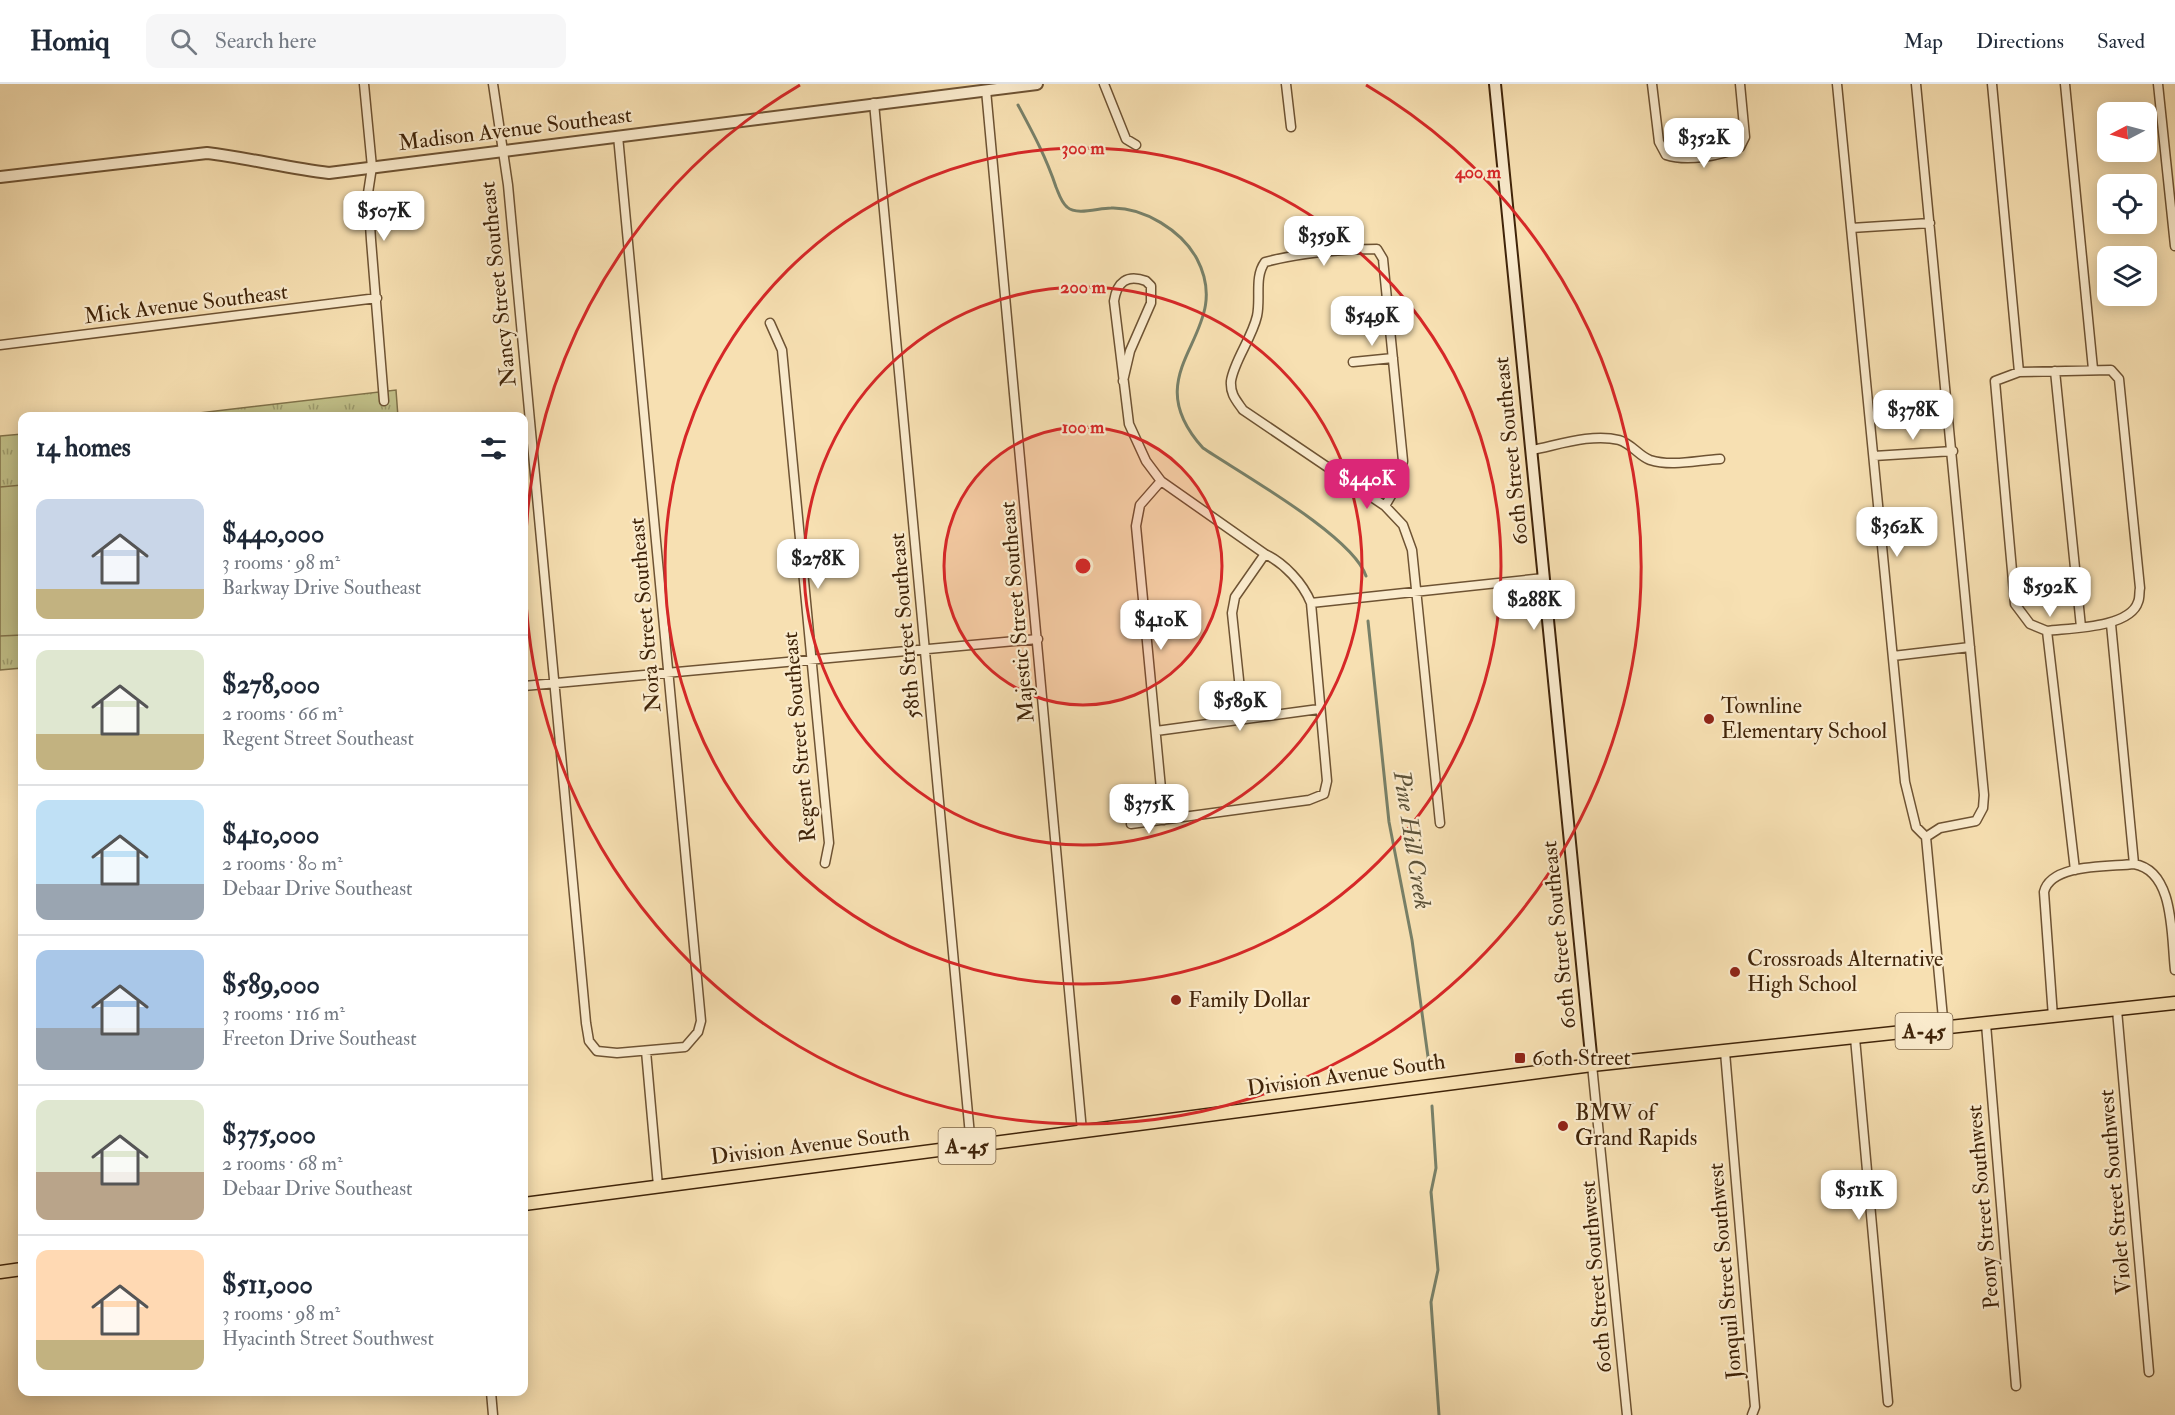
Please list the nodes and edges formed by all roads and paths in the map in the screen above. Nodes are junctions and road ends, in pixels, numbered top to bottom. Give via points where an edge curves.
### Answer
1 (364, 84) edge
2 (493, 84) edge
3 (1036, 84) edge
4 (1104, 84) edge
5 (1286, 84) edge
6 (1495, 84) edge
7 (1652, 84) edge
8 (1740, 84) edge
9 (1837, 84) edge
10 (1916, 84) edge
11 (1992, 84) edge
12 (2065, 84) edge
13 (2158, 84) edge
14 (986, 90) junction
15 (874, 104) junction
16 (1291, 127) dead end
17 (618, 136) junction
18 (1136, 145) dead end
19 (502, 151) junction
20 (372, 168) junction
21 (0, 177) edge
22 (1930, 223) junction
23 (1851, 228) junction
24 (2175, 246) edge
25 (377, 298) junction
26 (770, 323) dead end
27 (0, 345) edge
28 (1393, 358) junction
29 (1353, 362) dead end
30 (2093, 369) junction
31 (2055, 371) junction
32 (2019, 372) junction
33 (1123, 381) junction
34 (384, 401) dead end
35 (1532, 450) junction
36 (1953, 451) junction
37 (1874, 456) junction
38 (1720, 459) dead end
39 (1161, 481) junction
40 (1385, 506) junction
41 (1264, 554) junction
42 (1544, 578) junction
43 (1416, 591) junction
44 (1311, 603) junction
45 (2111, 624) junction
46 (2081, 627) junction
47 (2047, 631) junction
48 (1038, 639) junction
49 (1970, 646) junction
50 (925, 649) junction
51 (1893, 656) junction
52 (811, 660) junction
53 (669, 673) junction
54 (554, 685) junction
55 (528, 686) edge
56 (1319, 709) junction
57 (1243, 718) junction
58 (1156, 731) junction
59 (1164, 820) junction
60 (1440, 823) dead end
61 (1131, 824) dead end
62 (1926, 837) junction
63 (825, 863) dead end
64 (2134, 864) junction
65 (2075, 870) junction
66 (2175, 970) edge
67 (2175, 1003) edge
68 (2117, 1010) junction
69 (2053, 1017) junction
70 (1986, 1024) junction
71 (1944, 1029) junction
72 (1855, 1038) junction
73 (646, 1051) junction
74 (1725, 1052) junction
75 (1592, 1065) junction
76 (1082, 1131) junction
77 (971, 1146) junction
78 (658, 1186) junction
79 (528, 1203) edge
80 (18, 1270) edge
81 (0, 1272) edge
82 (2149, 1372) dead end
83 (2016, 1386) dead end
84 (492, 1396) edge
85 (1888, 1402) dead end
86 (494, 1415) edge
87 (1627, 1415) edge
88 (1752, 1415) edge

1 - 20 street
2 - 19 street, Nancy Street Southeast
3 - 14 street, Madison Avenue Southeast
4 - 18 street via 1126,139
5 - 16 street
6 - 35 street, 60th Street Southeast
7 - 8 street via 1659,142 1666,155 1686,158 1727,153 1740,147 1745,137
9 - 23 street
10 - 22 street
11 - 32 street
12 - 30 street
13 - 24 street
14 - 15 street, Madison Avenue Southeast
14 - 48 street, Majestic Street Southeast
15 - 17 street, Madison Avenue Southeast
15 - 50 street, 58th Street Southeast
17 - 19 street, Madison Avenue Southeast
17 - 53 street, Nora Street Southeast
19 - 20 street, Madison Avenue Southeast
19 - 54 street, Nancy Street Southeast
20 - 21 street, Madison Avenue Southeast via 328,172 207,153
20 - 25 street via 368,193
22 - 23 street
22 - 36 street
23 - 37 street
25 - 27 street, Mick Avenue Southeast
25 - 34 street
26 - 52 street, Regent Street Southeast via 782,350
28 - 29 street
28 - 40 street via 1403,461 1399,482
28 - 40 street via 1383,260 1377,249 1285,257 1265,262 1261,267 1257,316 1231,379 1232,394 1243,410
30 - 31 street
30 - 45 street via 2111,370 2119,379 2140,588 2138,604
31 - 32 street
31 - 46 street
32 - 47 street via 1995,381 2015,604 2030,624
33 - 33 street via 1114,301 1120,284 1136,277 1146,281 1152,293 1151,303 1130,351
33 - 39 street via 1134,440
35 - 38 street via 1596,438 1618,440 1660,463
35 - 42 street, 60th Street Southeast
36 - 37 street
36 - 49 street
37 - 51 street
39 - 41 street
39 - 58 street via 1140,505 1136,526
40 - 43 street via 1403,525 1410,542
41 - 44 street via 1289,571
41 - 57 street via 1235,597 1232,613
42 - 43 street
42 - 75 street, 60th Street Southeast
43 - 44 street
43 - 60 street
44 - 56 street
45 - 46 street
45 - 64 street
46 - 47 street
47 - 65 street
48 - 50 street
48 - 76 street, Majestic Street Southeast
49 - 51 street
49 - 62 street via 1983,808 1976,821 1941,828
50 - 52 street
50 - 77 street, 58th Street Southeast
51 - 62 street via 1910,808 1916,827
52 - 53 street
52 - 63 street, Regent Street Southeast via 829,843
53 - 54 street
53 - 73 street, Nora Street Southeast via 701,1021 686,1047
54 - 55 street
54 - 73 street, Nancy Street Southeast via 589,1041 597,1051
56 - 57 street
56 - 59 street via 1327,781 1324,794 1309,800
57 - 58 street
58 - 59 street
59 - 61 street
62 - 71 street
64 - 65 street
64 - 66 street via 2146,866 2165,887
65 - 69 street via 2057,874 2046,883 2044,892
67 - 68 main road, Division Avenue South / A-45
68 - 69 main road, Division Avenue South / A-45
68 - 82 street, Violet Street Southwest
69 - 70 main road, Division Avenue South / A-45
70 - 71 main road, Division Avenue South / A-45
70 - 83 street, Peony Street Southwest
71 - 72 main road, Division Avenue South / A-45
72 - 74 main road, Division Avenue South / A-45
72 - 85 street
73 - 78 street
74 - 75 main road, Division Avenue South / A-45
74 - 88 street, Jonquil Street Southwest via 1755,1407
75 - 76 main road, Division Avenue South / A-45
75 - 87 street, 60th Street Southwest
76 - 77 main road, Division Avenue South / A-45
77 - 78 main road, Division Avenue South / A-45
78 - 79 main road, Division Avenue South / A-45
80 - 81 main road
84 - 86 street

